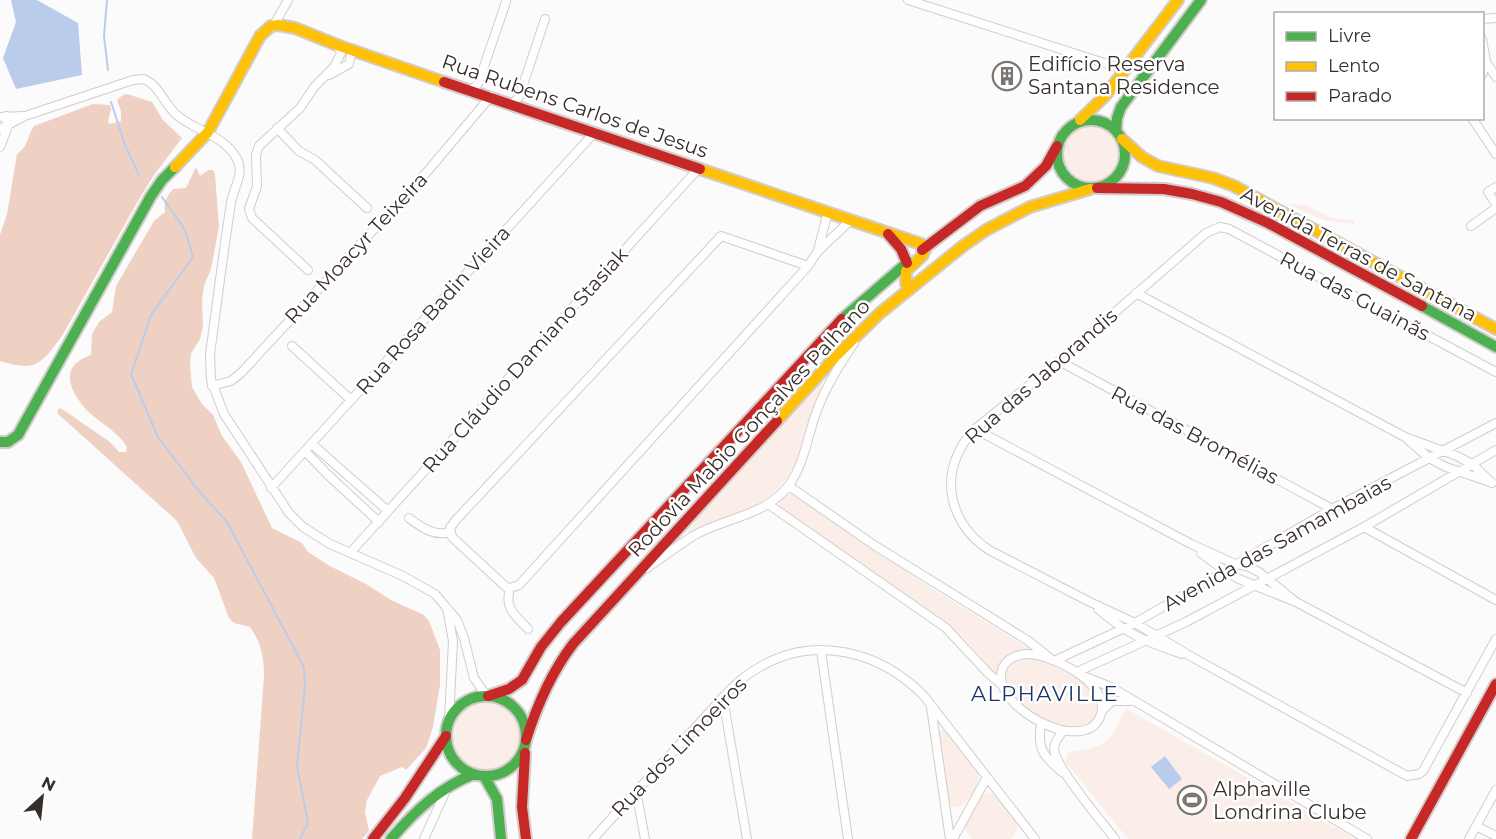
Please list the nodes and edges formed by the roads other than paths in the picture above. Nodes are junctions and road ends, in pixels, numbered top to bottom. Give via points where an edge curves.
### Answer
1 (288, 0) edge
2 (908, 0) edge
3 (1178, 0) edge
4 (1201, 0) edge
5 (506, 2) dead end
6 (545, 19) dead end
7 (274, 25) junction
8 (337, 45) junction
9 (352, 50) junction
10 (1484, 50) edge
11 (1486, 62) junction
12 (1484, 68) edge
13 (1126, 70) junction
14 (1496, 77) edge
15 (322, 78) junction
16 (471, 90) junction
17 (491, 96) junction
18 (512, 104) junction
19 (25, 116) junction
20 (3, 117) edge
21 (1472, 120) edge
22 (1077, 123) junction
23 (4, 128) edge
24 (277, 128) junction
25 (208, 132) junction
26 (595, 132) junction
27 (1119, 135) junction
28 (1492, 141) edge
29 (1057, 146) junction
30 (0, 147) edge
31 (1496, 154) edge
32 (699, 168) junction
33 (1496, 187) edge
34 (1094, 189) junction
35 (1496, 206) edge
36 (367, 208) dead end
37 (828, 212) junction
38 (850, 220) junction
39 (1471, 226) dead end
40 (1212, 230) joint
41 (886, 232) junction
42 (927, 246) junction
43 (818, 251) junction
44 (907, 263) junction
45 (808, 266) junction
46 (308, 270) dead end
47 (910, 289) junction
48 (1136, 293) junction
49 (863, 329) junction
50 (1496, 329) edge
51 (292, 346) dead end
52 (1496, 347) edge
53 (1059, 361) junction
54 (1496, 372) edge
55 (212, 386) junction
56 (351, 400) junction
57 (1496, 423) edge
58 (975, 429) junction
59 (1405, 437) junction
60 (0, 442) edge
61 (312, 444) junction
62 (1443, 450) junction
63 (1496, 450) edge
64 (305, 451) junction
65 (1429, 458) junction
66 (1472, 464) junction
67 (1460, 472) junction
68 (1494, 484) edge
69 (789, 486) junction
70 (272, 488) junction
71 (768, 504) junction
72 (1332, 509) junction
73 (388, 512) junction
74 (409, 518) dead end
75 (378, 522) junction
76 (1364, 527) junction
77 (450, 532) junction
78 (1191, 544) junction
79 (350, 553) junction
80 (1235, 564) junction
81 (1225, 571) junction
82 (636, 575) junction
83 (1268, 579) junction
84 (1255, 585) junction
85 (510, 588) junction
86 (1496, 600) edge
87 (1090, 602) junction
88 (1296, 602) junction
89 (446, 607) junction
90 (1135, 623) junction
91 (528, 629) dead end
92 (1122, 629) junction
93 (1159, 635) junction
94 (1496, 639) edge
95 (1145, 642) junction
96 (821, 651) junction
97 (1192, 657) junction
98 (1053, 659) junction
99 (1080, 674) junction
100 (1496, 684) edge
101 (1004, 686) junction
102 (1467, 693) junction
103 (487, 695) junction
104 (723, 698) junction
105 (1137, 704) junction
106 (931, 706) junction
107 (1101, 712) junction
108 (449, 720) junction
109 (1041, 723) junction
110 (1063, 731) junction
111 (446, 736) junction
112 (526, 743) junction
113 (479, 775) junction
114 (987, 777) junction
115 (1068, 777) junction
116 (448, 784) junction
117 (1496, 790) edge
118 (636, 791) junction
119 (1476, 826) junction
120 (1495, 837) edge
121 (373, 839) edge
122 (391, 839) edge
123 (424, 839) edge
124 (501, 839) edge
125 (526, 839) edge
126 (593, 839) edge
127 (645, 839) edge
128 (747, 839) edge
129 (848, 839) edge
130 (951, 839) edge
131 (1035, 839) edge
132 (1115, 839) edge
133 (1367, 839) edge
134 (1411, 839) edge
135 (1469, 839) edge

1 - 7 street
2 - 13 street
3 - 13 main road
4 - 27 main road via 1121,107 1117,118
5 - 16 street via 478,84
6 - 18 street via 519,97
7 - 8 main road, Rua Rubens Carlos de Jesus via 284,25
7 - 25 main road via 258,40
8 - 9 main road, Rua Rubens Carlos de Jesus
8 - 15 street via 339,60
9 - 15 street via 349,64
9 - 16 main road, Rua Rubens Carlos de Jesus
10 - 11 street
11 - 12 street
11 - 14 street
13 - 22 main road
15 - 24 street via 300,108
16 - 17 main road, Rua Rubens Carlos de Jesus
17 - 18 main road, Rua Rubens Carlos de Jesus
17 - 55 street, Rua Moacyr Teixeira via 426,173 241,373
18 - 26 main road, Rua Rubens Carlos de Jesus
19 - 20 street
19 - 23 street
19 - 25 street via 140,78 154,86 178,116
20 - 23 street
21 - 28 street
22 - 27 main road via 1096,120
22 - 29 main road via 1066,130
23 - 30 street
24 - 36 street
24 - 46 street via 258,148 257,184 249,212
25 - 55 street via 234,155 240,170 231,203 210,354
25 - 60 main road via 156,188 18,435
26 - 32 main road, Rua Rubens Carlos de Jesus
26 - 56 street, Rua Rosa Badin Vieira
27 - 34 main road via 1125,159 1121,171 1108,184
27 - 50 main road, Avenida Terras de Santana via 1142,158 1234,186
28 - 31 street
29 - 34 main road via 1063,175 1078,187
29 - 42 main road via 1046,166 1025,186 980,206
32 - 37 main road, Rua Rubens Carlos de Jesus
32 - 73 street, Rua Cláudio Damiano Stasiak
33 - 35 street via 1488,192
34 - 47 main road, Rodovia Mabio Gonçalves Palhano via 1051,200 1004,219
34 - 52 main road, Avenida Terras de Santana via 1172,190 1234,207
35 - 39 street
37 - 38 main road, Rua Rubens Carlos de Jesus
37 - 43 street
38 - 41 main road, Rua Rubens Carlos de Jesus
38 - 43 street
40 - 48 street, Rua das Jaborandis
40 - 54 street, Rua das Guainãs via 1229,229
41 - 42 main road, Rua Rubens Carlos de Jesus
41 - 44 main road
42 - 44 main road
42 - 47 main road via 906,272
43 - 45 street
44 - 103 main road via 821,340 548,637 523,680 508,691
45 - 77 street via 721,236 455,521
45 - 85 street via 519,585
47 - 49 main road, Rodovia Mabio Gonçalves Palhano
48 - 53 street, Rua das Jaborandis
48 - 59 street
49 - 69 street via 826,389 804,456
49 - 82 main road, Rodovia Mabio Gonçalves Palhano
51 - 56 street
53 - 58 street, Rua das Jaborandis
53 - 72 street, Rua das Bromélias
55 - 70 street via 224,414
56 - 61 street, Rua Rosa Badin Vieira
57 - 62 street, Avenida das Samambaias
58 - 78 street
58 - 87 street, Rua das Jaborandis via 963,441 950,480 953,500 967,531 989,550
59 - 62 street
59 - 65 street
61 - 64 street, Rua Rosa Badin Vieira
61 - 73 street
62 - 65 street, Avenida das Samambaias
62 - 66 street
63 - 66 street, Avenida das Samambaias
64 - 70 street, Rua Rosa Badin Vieira
64 - 75 street
65 - 67 street
65 - 72 street, Avenida das Samambaias
66 - 67 street, Avenida das Samambaias
66 - 68 street
67 - 68 street
67 - 76 street, Avenida das Samambaias
69 - 71 street
69 - 98 street
70 - 79 street via 303,527
71 - 82 street via 694,536
71 - 101 street via 946,628
72 - 80 street, Avenida das Samambaias
73 - 75 street, Rua Cláudio Damiano Stasiak
74 - 77 street via 433,532
75 - 79 street, Rua Cláudio Damiano Stasiak
76 - 83 street, Avenida das Samambaias
76 - 86 street
77 - 85 street
78 - 80 street
78 - 81 street
79 - 89 street via 427,588
80 - 81 street, Avenida das Samambaias
80 - 83 street
81 - 84 street
81 - 90 street, Avenida das Samambaias
82 - 112 main road, Rodovia Mabio Gonçalves Palhano via 580,635 558,665 540,699
83 - 84 street, Avenida das Samambaias
83 - 88 street
84 - 88 street
84 - 93 street, Avenida das Samambaias
85 - 91 street via 509,607
87 - 90 street
87 - 92 street
88 - 102 street
89 - 103 street via 461,629 474,678
89 - 108 street via 453,641
90 - 92 street, Avenida das Samambaias
90 - 93 street
92 - 95 street
92 - 98 street, Avenida das Samambaias
93 - 95 street, Avenida das Samambaias
93 - 97 street
94 - 102 street
95 - 97 street
95 - 99 street, Avenida das Samambaias
96 - 104 street, Rua dos Limoeiros via 764,664
96 - 106 street, Rua dos Limoeiros via 872,659 911,683
96 - 129 street
97 - 102 street via 1402,774 1413,776 1423,771
98 - 99 street
98 - 101 street via 1031,654 1011,658 1002,670
99 - 105 street
99 - 107 street via 1101,702
100 - 134 main road
101 - 109 street via 1008,696
103 - 108 main road via 461,704
103 - 112 main road via 514,707 525,725
104 - 118 street, Rua dos Limoeiros
104 - 128 street
105 - 107 street via 1118,699
105 - 133 street
106 - 114 street, Rua dos Limoeiros
106 - 130 street
107 - 110 street via 1088,729
108 - 111 main road
109 - 110 street
109 - 115 street via 1043,754
110 - 115 street via 1054,752
111 - 113 main road via 451,756 461,767
111 - 121 main road
112 - 113 main road via 519,760 509,770
112 - 125 main road via 522,807
113 - 116 main road
113 - 124 main road via 497,799
114 - 130 street
114 - 131 street, Rua dos Limoeiros
115 - 132 street
116 - 122 main road via 431,796
116 - 123 street
117 - 119 street
118 - 126 street, Rua dos Limoeiros
118 - 127 street
119 - 120 street
119 - 135 street

